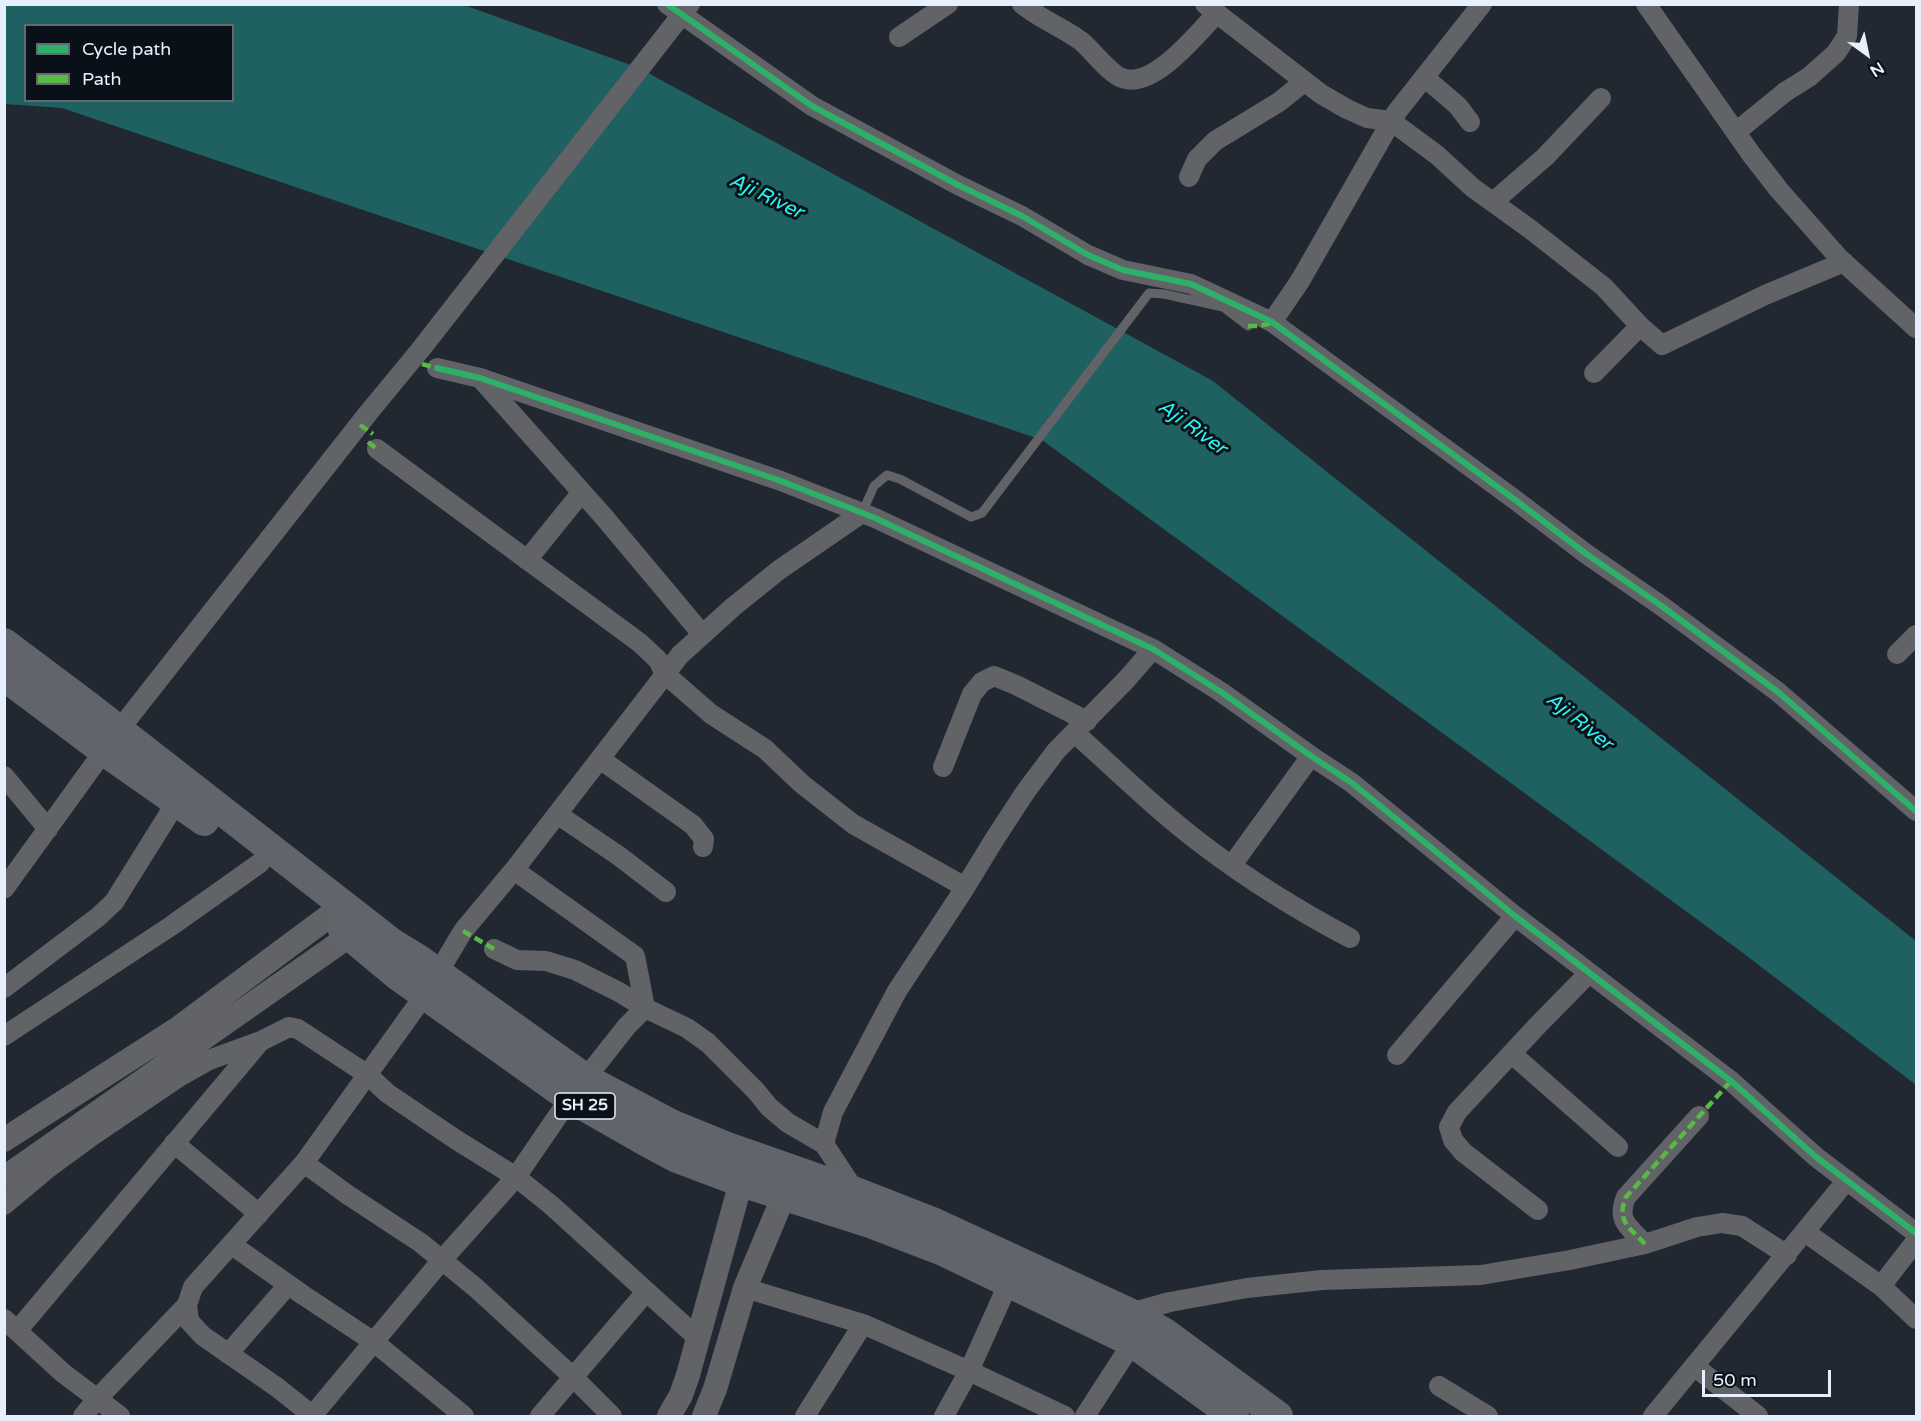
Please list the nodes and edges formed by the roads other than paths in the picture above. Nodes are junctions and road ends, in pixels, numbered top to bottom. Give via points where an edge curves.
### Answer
1 (948, 4) edge
2 (1022, 4) edge
3 (1482, 4) edge
4 (1646, 4) edge
5 (1849, 4) edge
6 (680, 8) edge
7 (1211, 9) edge
8 (899, 37) dead end
9 (1425, 77) junction
10 (1304, 82) junction
11 (1601, 98) dead end
12 (1391, 121) junction
13 (1470, 122) dead end
14 (1736, 132) junction
15 (1189, 177) dead end
16 (1493, 202) junction
17 (1844, 262) junction
18 (1272, 322) junction
19 (1248, 326) dead end
20 (1640, 326) junction
21 (1917, 328) edge
22 (437, 368) dead end
23 (1594, 373) dead end
24 (480, 378) junction
25 (376, 449) dead end
26 (582, 492) junction
27 (862, 513) junction
28 (527, 560) junction
29 (702, 634) junction
30 (1917, 635) edge
31 (4, 643) edge
32 (1153, 649) junction
33 (1897, 654) dead end
34 (665, 674) junction
35 (4, 676) edge
36 (1081, 727) junction
37 (112, 740) junction
38 (1311, 756) junction
39 (600, 759) junction
40 (943, 767) dead end
41 (4, 776) edge
42 (177, 801) junction
43 (1917, 812) edge
44 (557, 814) junction
45 (48, 829) junction
46 (703, 847) dead end
47 (260, 863) junction
48 (1232, 865) junction
49 (514, 870) junction
50 (965, 887) junction
51 (4, 889) edge
52 (666, 892) dead end
53 (1515, 916) junction
54 (347, 921) junction
55 (1350, 938) dead end
56 (494, 949) dead end
57 (1589, 973) junction
58 (432, 983) junction
59 (4, 988) edge
60 (645, 1008) junction
61 (8, 1027) edge
62 (261, 1041) junction
63 (1512, 1054) junction
64 (1397, 1055) dead end
65 (368, 1076) junction
66 (578, 1088) junction
67 (1699, 1116) dead end
68 (4, 1140) edge
69 (174, 1143) junction
70 (824, 1144) junction
71 (1617, 1147) dead end
72 (304, 1163) junction
73 (745, 1168) junction
74 (516, 1177) junction
75 (4, 1178) edge
76 (1847, 1180) junction
77 (789, 1183) junction
78 (850, 1203) junction
79 (4, 1205) edge
80 (1538, 1210) dead end
81 (259, 1214) junction
82 (1805, 1233) junction
83 (1917, 1233) edge
84 (1917, 1241) edge
85 (1645, 1244) junction
86 (232, 1245) junction
87 (1787, 1255) junction
88 (442, 1260) junction
89 (1009, 1282) junction
90 (288, 1285) junction
91 (1881, 1286) junction
92 (745, 1288) junction
93 (646, 1292) junction
94 (187, 1305) junction
95 (1917, 1318) edge
96 (863, 1324) junction
97 (11, 1325) edge
98 (1136, 1326) junction
99 (699, 1339) junction
100 (374, 1341) junction
101 (228, 1354) junction
102 (1694, 1366) junction
103 (969, 1371) junction
104 (573, 1377) junction
105 (1439, 1386) dead end
106 (97, 1399) junction
107 (83, 1416) edge
108 (120, 1416) edge
109 (313, 1416) edge
110 (464, 1416) edge
111 (540, 1416) edge
112 (612, 1416) edge
113 (669, 1416) edge
114 (704, 1416) edge
115 (804, 1416) edge
116 (944, 1416) edge
117 (1065, 1416) edge
118 (1085, 1416) edge
119 (1234, 1416) edge
120 (1278, 1416) edge
121 (1488, 1416) edge
122 (1653, 1416) edge
123 (1758, 1416) edge

1 - 8 street
2 - 7 street via 1069,32 1120,78 1132,80 1161,68
3 - 9 street
4 - 14 street
5 - 14 street via 1847,36 1836,53
6 - 18 street via 812,106 1088,255 1124,270 1191,284
6 - 37 street via 664,36 421,350
7 - 10 street
9 - 12 street
9 - 13 street
10 - 12 street via 1367,118
10 - 15 street via 1215,141 1197,159
11 - 16 street via 1545,157
12 - 16 street
12 - 18 street via 1300,281
14 - 17 street via 1779,190
16 - 20 street via 1604,287
17 - 20 street via 1667,344 1662,345
17 - 21 street
18 - 43 street via 1778,692
19 - 27 lane via 1223,307 1149,293 982,513 971,517 900,479 887,476 874,486
20 - 23 street
22 - 24 street
24 - 26 street
24 - 27 street via 781,481
25 - 28 street
26 - 28 street
26 - 29 street
27 - 29 street via 779,570
27 - 32 street
28 - 34 street via 640,643 658,660
29 - 34 street
30 - 33 street
31 - 37 main road
32 - 36 street
32 - 38 street
34 - 39 street
34 - 50 street via 711,714 765,749 853,824
35 - 37 main road, SH 25
36 - 40 street via 1016,685 994,676 972,694
36 - 48 street via 1144,796
36 - 50 street via 1056,751 1026,791
37 - 42 main road, SH 25
37 - 45 street
37 - 54 main road
38 - 48 street
38 - 53 street via 1352,783
39 - 44 street
39 - 46 street via 693,825 704,839
41 - 45 street
42 - 47 main road, SH 25
42 - 59 street via 114,902
44 - 49 street
44 - 52 street
45 - 51 street
47 - 54 main road, SH 25
47 - 61 street via 171,926
48 - 55 street
49 - 58 street via 463,931
49 - 60 street via 635,956
50 - 70 street via 897,991 833,1112
53 - 57 street
53 - 64 street
54 - 58 main road, SH 25 via 397,975
54 - 68 street
54 - 75 street
56 - 60 street via 517,960 546,961 575,970
57 - 63 street
57 - 76 street via 1722,1074
58 - 65 street
58 - 66 main road, SH 25
60 - 66 street
60 - 70 street via 708,1043 769,1107
62 - 65 street via 289,1027 298,1029
62 - 69 street
62 - 79 street via 209,1060 179,1077 56,1162
63 - 71 street
63 - 80 street via 1457,1112 1449,1127 1463,1152
65 - 72 street
65 - 74 street via 387,1093
66 - 73 main road, SH 25 via 677,1158
66 - 74 street
67 - 85 street via 1626,1197 1621,1209 1624,1221
69 - 81 street
69 - 97 street
70 - 78 street via 849,1182
72 - 81 street
72 - 88 street
73 - 77 main road, SH 25
73 - 99 street
74 - 88 street
74 - 93 street
76 - 82 street
76 - 83 street
77 - 78 main road, SH 25
77 - 92 street
78 - 89 main road, SH 25
78 - 98 main road via 935,1223
81 - 86 street
82 - 87 street
82 - 91 street
84 - 91 street
85 - 87 street via 1722,1223 1742,1227
85 - 98 street via 1481,1275 1322,1280 1247,1288 1170,1302
86 - 90 street
86 - 94 street via 193,1287
87 - 102 street
88 - 100 street
88 - 104 street
89 - 98 main road, SH 25
89 - 103 street
90 - 100 street
90 - 101 street
91 - 95 street
92 - 96 street
92 - 114 street via 716,1389
93 - 99 street
93 - 104 street
94 - 101 street via 189,1322
94 - 106 street
96 - 103 street
96 - 115 street
97 - 106 street
98 - 118 street
98 - 119 main road, SH 25
98 - 120 main road via 1197,1356
99 - 113 street via 681,1395
100 - 109 street
100 - 110 street
101 - 109 street
102 - 122 street
102 - 123 street
103 - 116 street
103 - 117 street
104 - 111 street
104 - 112 street
105 - 121 street
106 - 107 street
106 - 108 street

